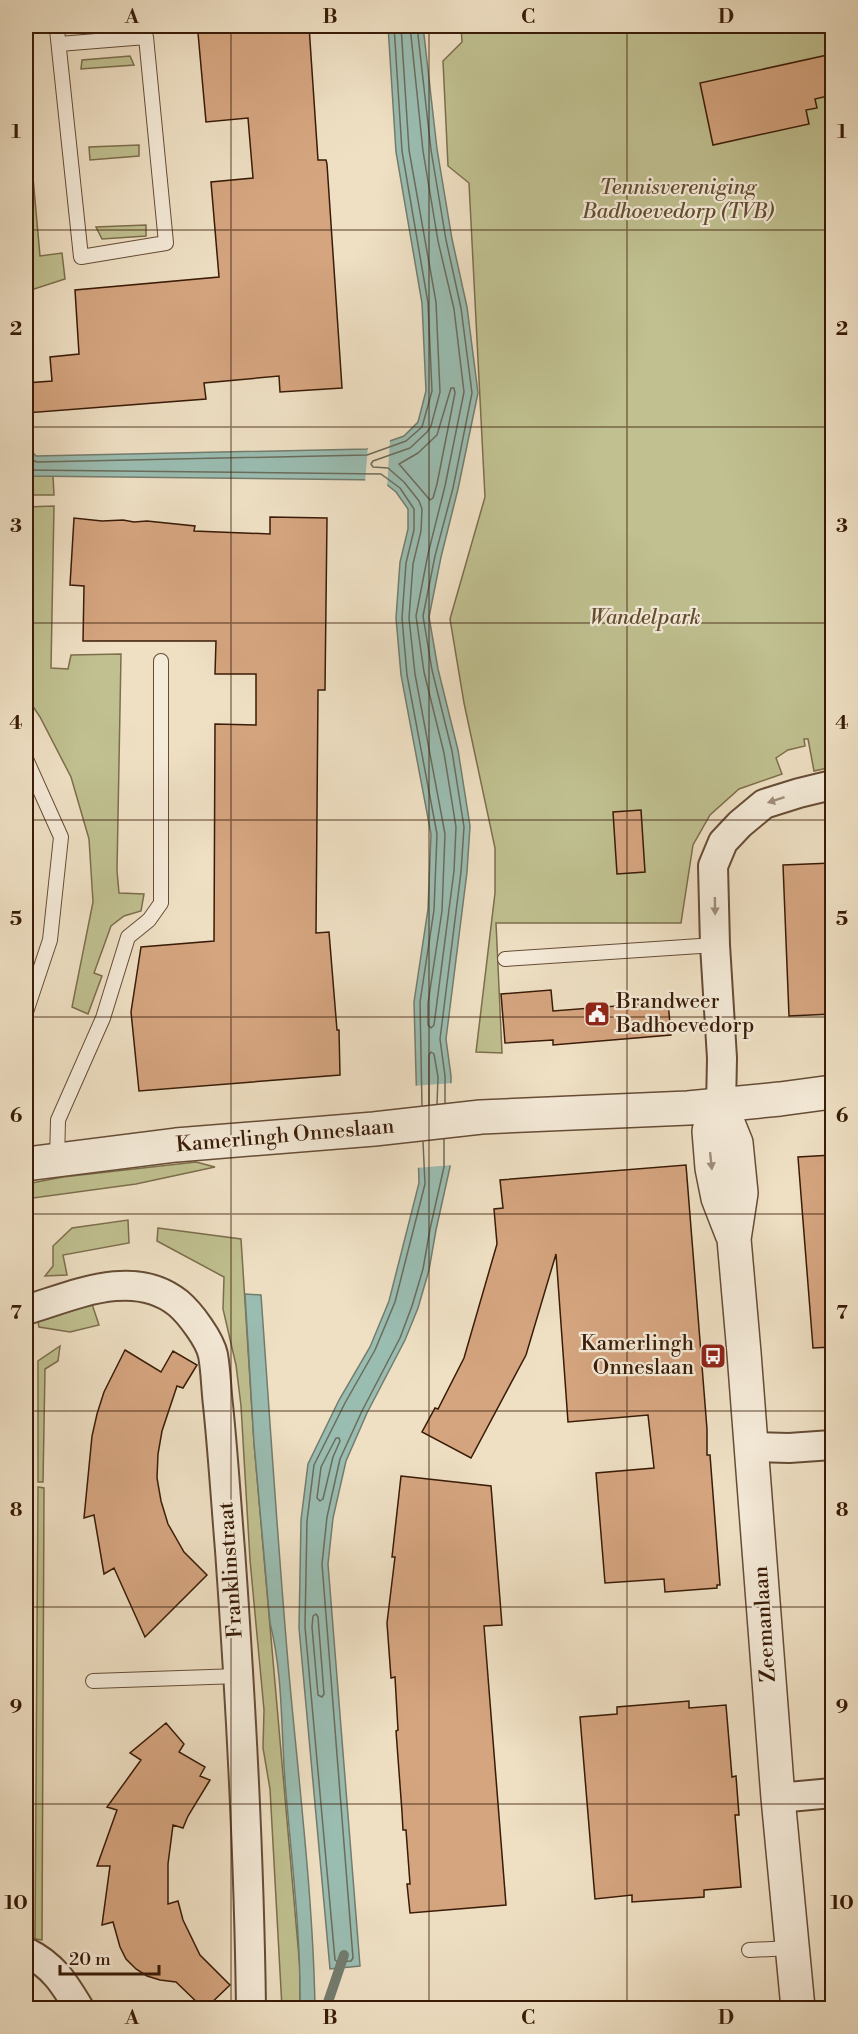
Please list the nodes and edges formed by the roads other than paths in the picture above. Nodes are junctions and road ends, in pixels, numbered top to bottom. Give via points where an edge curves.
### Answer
1 (57, 26) edge
2 (59, 44) junction
3 (161, 661) dead end
4 (26, 759) edge
5 (832, 785) edge
6 (715, 945) junction
7 (505, 959) dead end
8 (26, 1012) edge
9 (832, 1092) edge
10 (721, 1106) junction
11 (41, 1162) edge
12 (26, 1310) edge
13 (832, 1445) edge
14 (752, 1447) junction
15 (239, 1676) junction
16 (93, 1681) dead end
17 (832, 1793) edge
18 (778, 1798) junction
19 (792, 1948) junction
20 (749, 1950) dead end
21 (26, 1952) edge
22 (79, 2008) edge
23 (251, 2008) edge
24 (798, 2008) edge

1 - 2 lane
2 - 2 lane via 146,37 166,243 81,257
3 - 11 lane via 160,903 149,920 128,937 104,1018
4 - 8 lane via 61,837 50,940
5 -> 6 street, Zeemanlaan via 765,804 723,842 714,866
6 - 7 lane
6 - 10 street, Zeemanlaan
9 - 10 street, Kamerlingh Onneslaan
10 - 11 street, Kamerlingh Onneslaan via 481,1117 176,1145
10 - 14 street, Zeemanlaan via 709,1131 712,1168 718,1198 734,1239
12 - 15 street, Franklinstraat via 105,1287 132,1285 178,1303 202,1331 214,1365
13 - 14 street
14 - 18 street, Zeemanlaan
15 - 16 lane
15 - 23 street, Franklinstraat
17 - 18 street
18 - 19 street, Zeemanlaan
19 - 20 lane
19 - 24 street, Zeemanlaan
21 - 22 street via 61,1979

